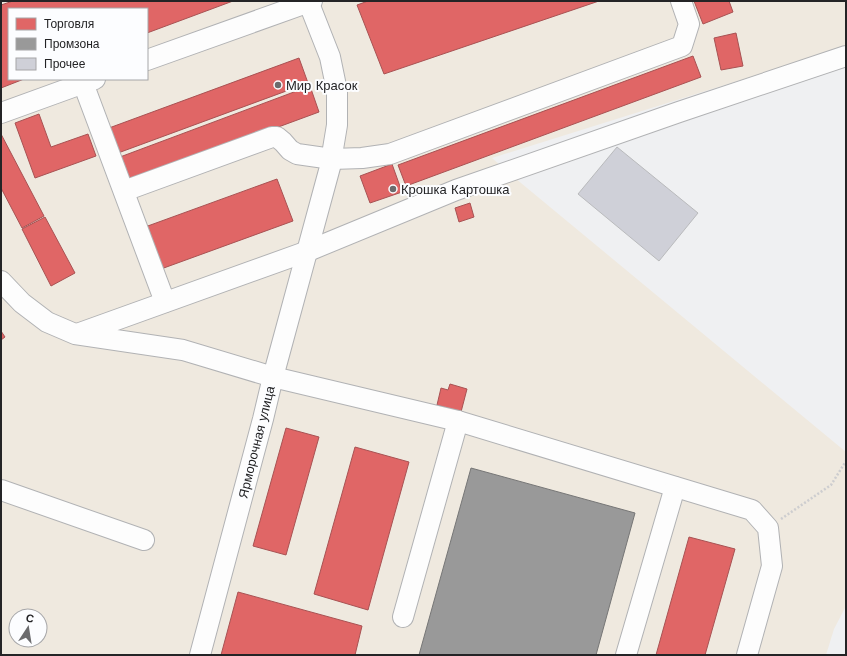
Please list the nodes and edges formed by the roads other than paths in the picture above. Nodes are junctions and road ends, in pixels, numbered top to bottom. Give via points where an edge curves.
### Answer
1 (310, 1) edge
2 (681, 1) edge
3 (846, 56) edge
4 (148, 60) edge
5 (89, 81) edge
6 (1, 113) edge
7 (332, 159) junction
8 (124, 191) junction
9 (308, 251) junction
10 (1, 280) edge
11 (165, 302) junction
12 (75, 334) junction
13 (273, 376) junction
14 (458, 422) junction
15 (675, 487) junction
16 (1, 490) edge
17 (144, 540) dead end
18 (403, 617) dead end
19 (200, 655) edge
20 (626, 655) edge
21 (747, 655) edge

1 - 4 lane
1 - 7 lane via 330,57 337,91 337,125
2 - 7 lane via 689,24 682,46 390,154
3 - 9 lane via 456,190
5 - 6 lane
5 - 8 lane
7 - 8 lane via 297,154 278,137 272,137
7 - 9 lane
8 - 11 lane
9 - 11 lane
9 - 13 lane
10 - 12 lane, Ярморочная улица via 22,303 47,322
11 - 12 lane
12 - 13 lane, Ярморочная улица via 183,350
13 - 14 lane
13 - 19 lane, Ярморочная улица via 264,419
14 - 15 lane
14 - 18 lane
15 - 20 lane
15 - 21 lane via 752,510 768,528 772,566
16 - 17 lane

